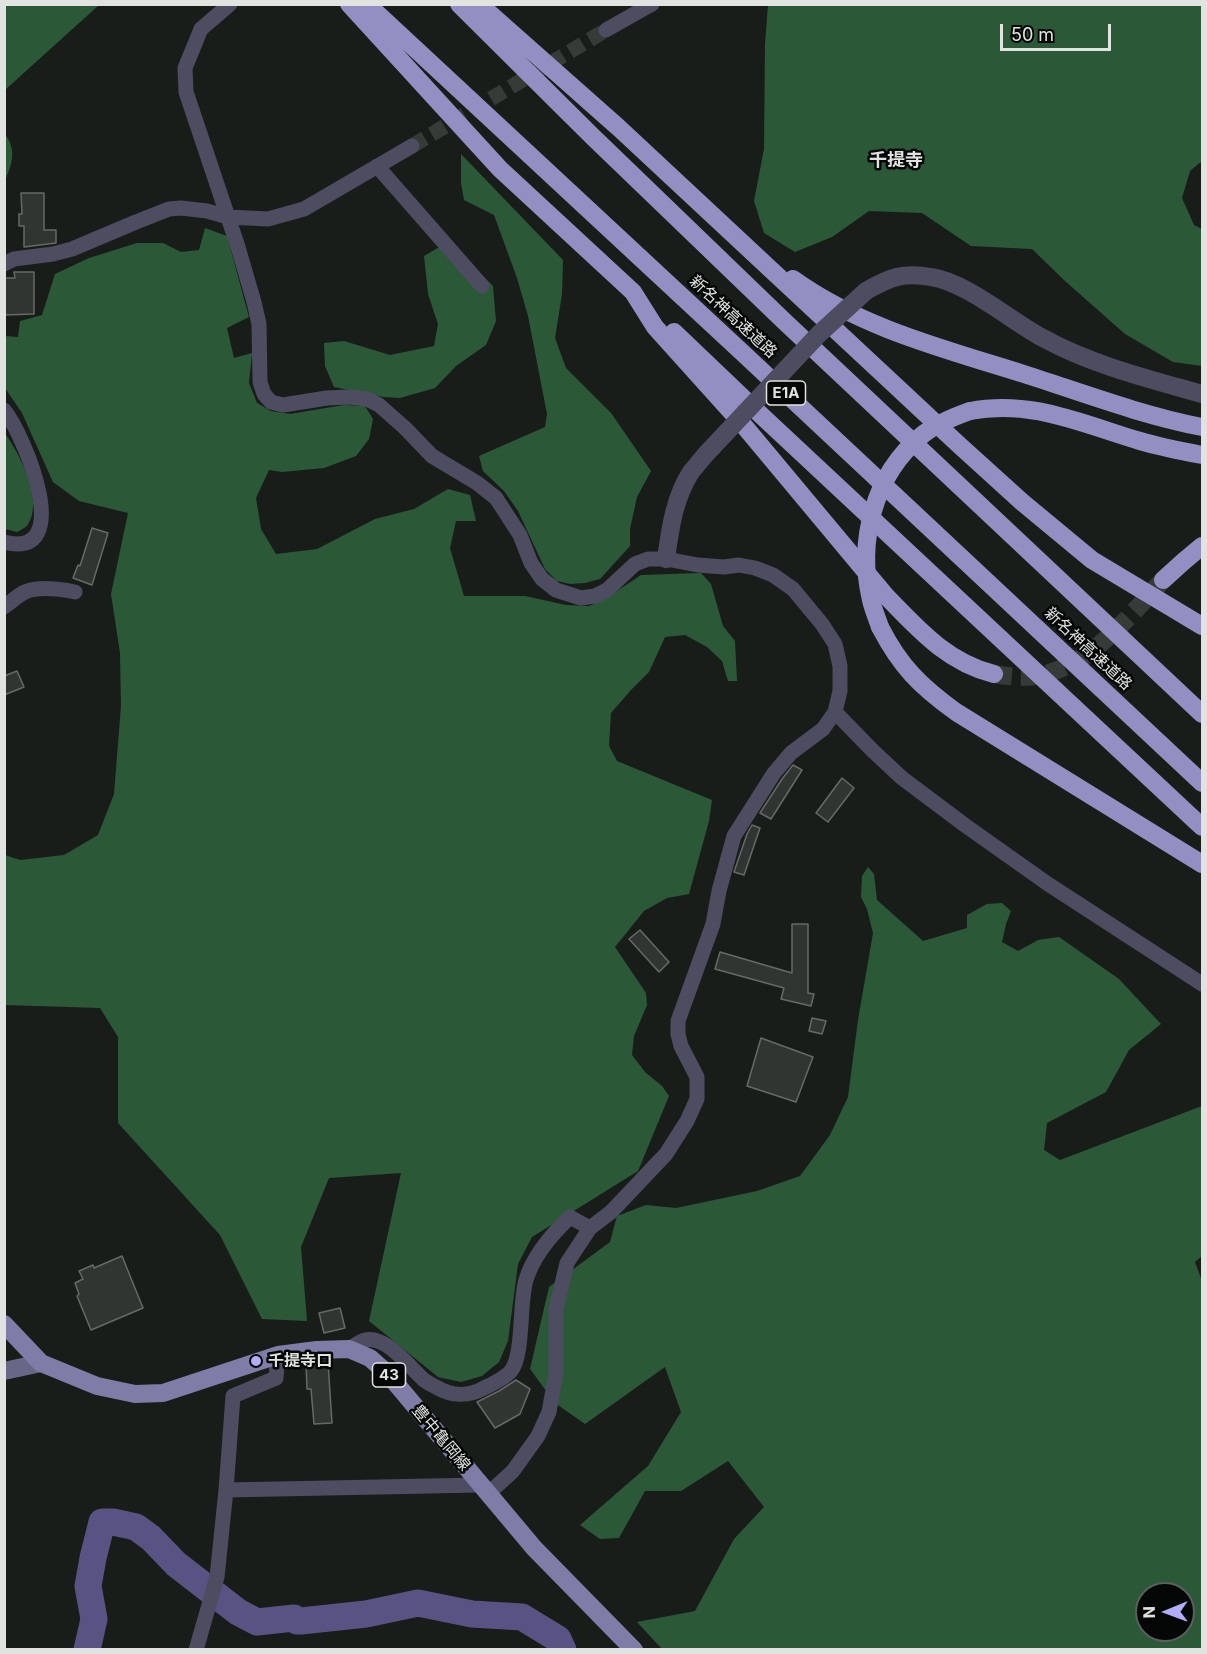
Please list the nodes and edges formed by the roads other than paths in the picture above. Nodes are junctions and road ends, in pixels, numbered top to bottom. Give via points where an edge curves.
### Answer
1 (230, 4) edge
2 (349, 4) edge
3 (367, 4) edge
4 (459, 4) edge
5 (479, 4) edge
6 (652, 4) edge
7 (606, 30) tunnel mouth
8 (412, 146) tunnel mouth
9 (377, 166) junction
10 (228, 217) junction
11 (724, 224) junction
12 (4, 264) edge
13 (482, 286) dead end
14 (633, 292) junction
15 (1203, 394) edge
16 (4, 410) edge
17 (1203, 427) edge
18 (1203, 455) edge
19 (4, 542) edge
20 (1203, 546) edge
21 (666, 559) junction
22 (1163, 580) tunnel mouth
23 (75, 591) dead end
24 (4, 607) edge
25 (1203, 626) edge
26 (994, 674) tunnel mouth
27 (835, 712) junction
28 (1203, 714) edge
29 (1203, 783) edge
30 (1203, 827) edge
31 (1203, 864) edge
32 (1203, 984) edge
33 (590, 1228) junction
34 (4, 1324) edge
35 (349, 1349) junction
36 (278, 1355) junction
37 (41, 1363) junction
38 (4, 1371) edge
39 (226, 1490) junction
40 (484, 1490) junction
41 (196, 1650) edge
42 (634, 1650) edge

1 - 10 street via 201,29 185,68 186,92
2 - 14 highway via 500,169
3 - 29 highway, 新名神高速道路 / E1A
4 - 28 highway, 新名神高速道路 via 776,314
5 - 11 highway
6 - 7 street
8 - 9 street
9 - 10 street via 303,209 268,219
9 - 13 street
10 - 12 street via 207,211 169,209 72,249
10 - 21 street via 254,302 260,382 271,402 283,405 349,397 379,405 432,456 496,498 542,579 556,590 581,598 595,596 635,564
11 - 17 highway via 804,286 867,320 1141,412
11 - 25 highway via 958,444 1057,531 1092,560
14 - 26 highway via 655,327 886,596 941,650
14 - 30 highway
15 - 21 street, bridge via 1088,359 1043,338 969,292 933,277 895,276 866,291 819,334 690,473 671,520
16 - 19 street via 38,483 42,518 38,533 30,541 16,545
18 - 31 highway, bridge via 1141,441 1040,410 990,407 970,411 922,434 903,452 875,501 866,554 871,601 880,627 892,651 930,693
20 - 22 highway
21 - 27 street via 755,568 793,589 835,644 840,666
23 - 24 street via 33,590
27 - 32 street via 902,778 966,826
27 - 33 street via 823,729 791,753 774,773 734,836 713,924 678,1021 681,1046 697,1077 697,1099 687,1121 666,1154 611,1212
33 - 35 street via 570,1217 547,1241 526,1280 518,1352 511,1371 480,1391 459,1395 441,1390 380,1341 366,1340
33 - 40 street via 567,1263 556,1309 556,1373 549,1412 538,1436 513,1471
34 - 37 main road, 豊中亀岡線 / 43
35 - 36 main road, 豊中亀岡線 / 43
35 - 40 main road, 豊中亀岡線 / 43 via 370,1358 388,1374
36 - 37 main road, 豊中亀岡線 / 43 via 163,1393 135,1394 97,1386
36 - 39 street via 276,1378 233,1396
37 - 38 main road
39 - 40 street
39 - 41 street via 217,1577
40 - 42 main road, 豊中亀岡線 / 43 via 534,1548

